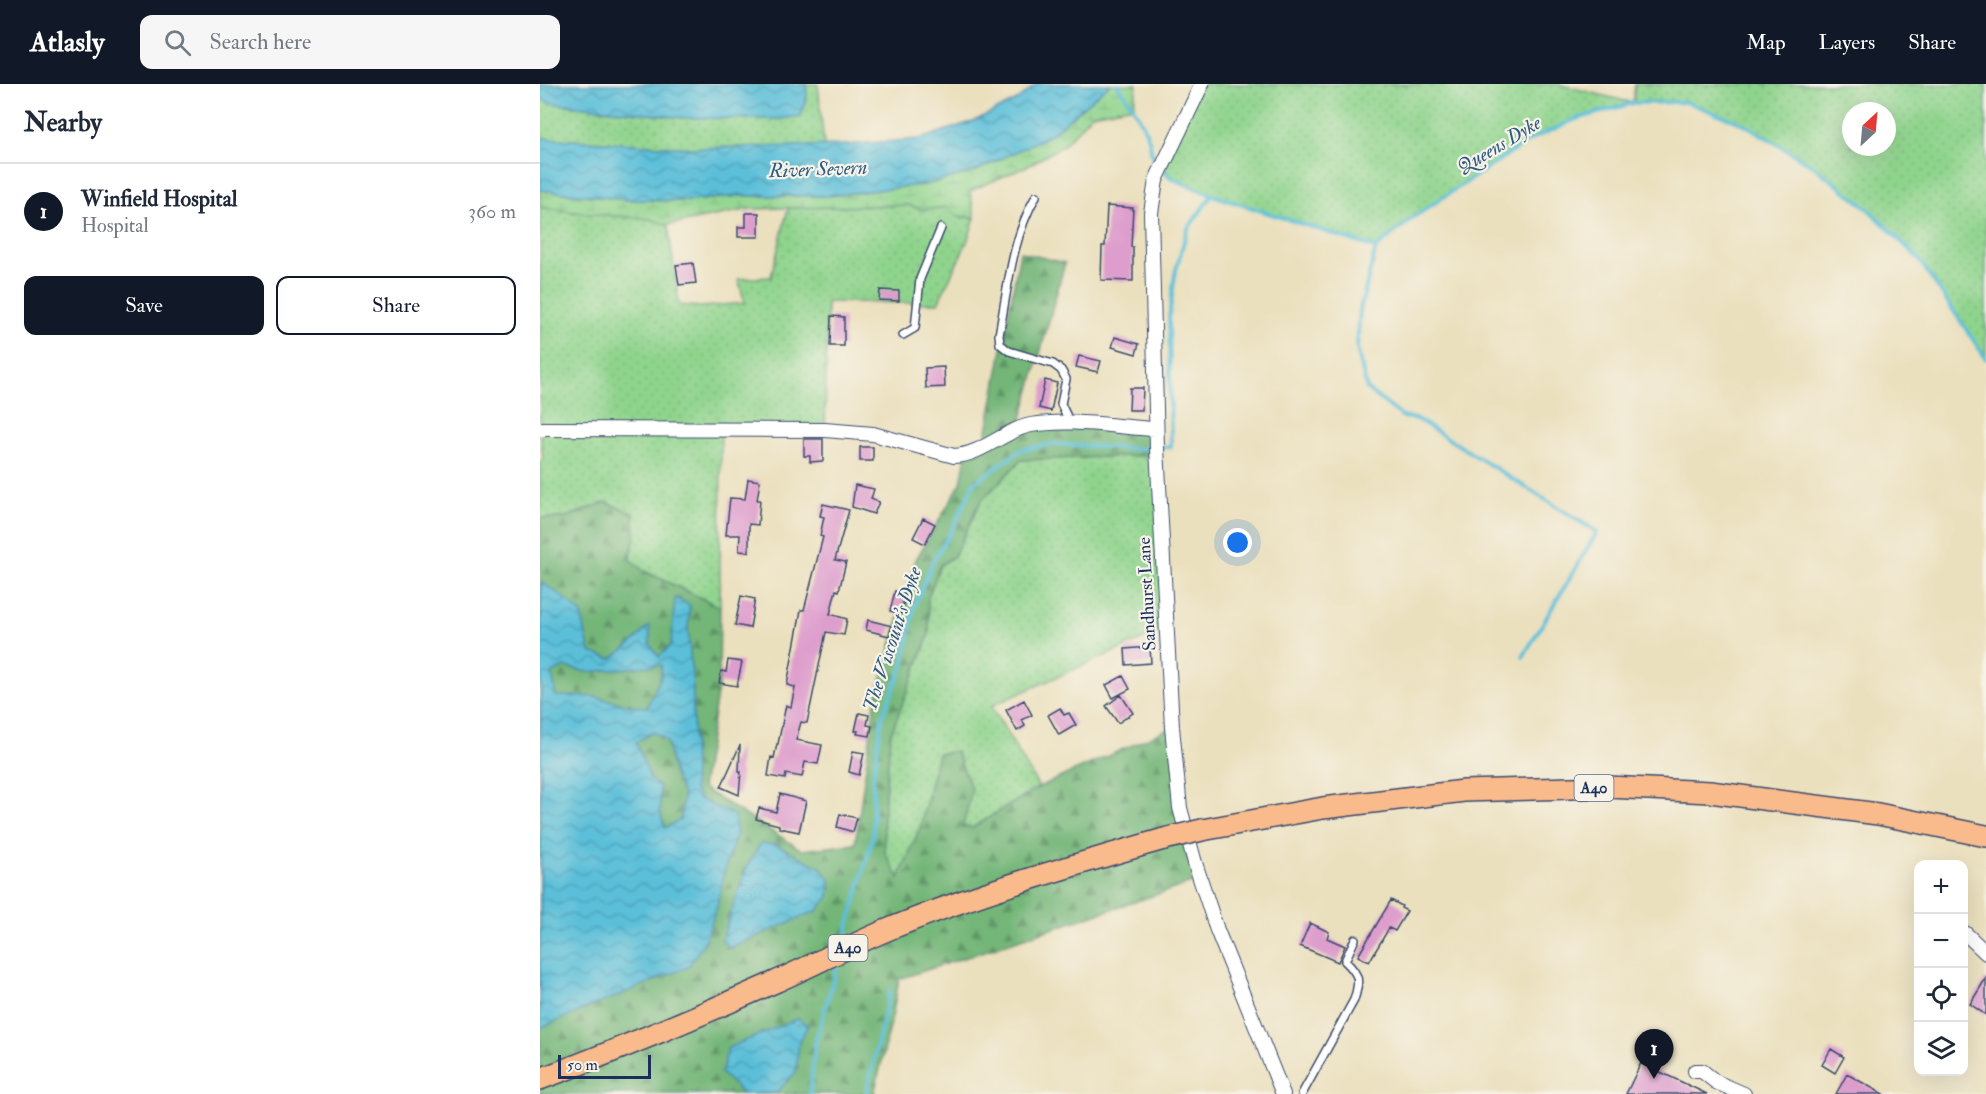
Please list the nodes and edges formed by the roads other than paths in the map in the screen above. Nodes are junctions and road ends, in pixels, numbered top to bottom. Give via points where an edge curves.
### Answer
1 (1202, 84) edge
2 (1036, 196) dead end
3 (942, 228) dead end
4 (903, 335) dead end
5 (1070, 423) junction
6 (540, 429) edge
7 (1156, 429) junction
8 (1986, 836) edge
9 (1968, 936) edge
10 (1355, 939) dead end
11 (1986, 953) edge
12 (1695, 1071) dead end
13 (540, 1079) edge
14 (1283, 1094) edge
15 (1302, 1094) edge
16 (1744, 1094) edge

1 - 7 street, Sandhurst Lane via 1156,180 1152,213
2 - 5 lane via 1015,244 1000,344 1061,370 1066,379 1061,404
3 - 4 lane via 920,279 915,328
5 - 6 street via 1028,426 966,456 873,434 825,430
5 - 7 street
7 - 14 street, Sandhurst Lane via 1180,808 1217,930
8 - 13 highway, A40, bridge via 1878,814 1710,792 1608,787 1464,791 1323,808 1164,839 987,892
9 - 11 street
10 - 15 lane via 1345,961 1354,969 1359,983 1354,1000
12 - 16 street

